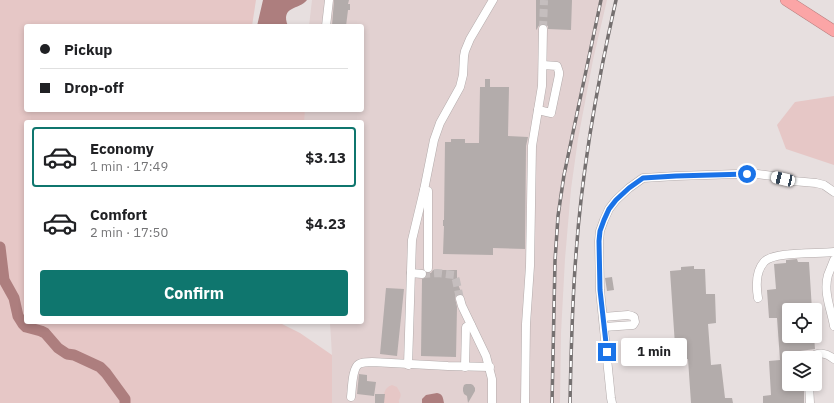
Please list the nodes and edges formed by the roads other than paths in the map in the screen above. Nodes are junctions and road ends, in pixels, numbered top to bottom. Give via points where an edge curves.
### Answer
1 (329, 0) edge
2 (493, 0) edge
3 (786, 0) edge
4 (326, 24) edge
5 (543, 29) tunnel mouth
6 (834, 31) edge
7 (543, 65) junction
8 (538, 110) junction
9 (424, 190) junction
10 (834, 192) edge
11 (834, 252) edge
12 (834, 260) edge
13 (411, 273) junction
14 (758, 298) dead end
15 (460, 299) tunnel mouth
16 (603, 317) junction
17 (471, 325) junction
18 (834, 326) edge
19 (604, 327) junction
20 (822, 354) edge
21 (834, 359) edge
22 (408, 365) junction
23 (465, 367) junction
24 (490, 367) junction
25 (809, 391) edge
26 (351, 397) dead end
27 (492, 403) edge
28 (525, 403) edge
29 (612, 403) edge
30 (810, 403) edge

1 - 4 lane
2 - 9 lane via 465,51 462,82 434,140
3 - 6 highway
5 - 7 lane
7 - 8 lane
7 - 8 lane via 557,66 559,75 551,113
8 - 28 lane via 532,146
9 - 13 lane via 412,240
9 - 13 lane via 428,191 425,271
10 - 16 lane via 816,183 757,174 643,178 616,200 609,209 600,231 600,290
11 - 14 lane via 784,255 764,261 756,288
12 - 18 lane via 826,290
13 - 22 lane
15 - 17 lane
16 - 19 lane
16 - 19 lane via 628,315 634,317 635,322 633,325
17 - 23 lane via 466,327
17 - 24 lane
19 - 29 lane
20 - 21 lane via 828,354
22 - 23 lane
22 - 26 lane via 372,362 357,365
23 - 24 lane
24 - 27 lane
25 - 30 lane

